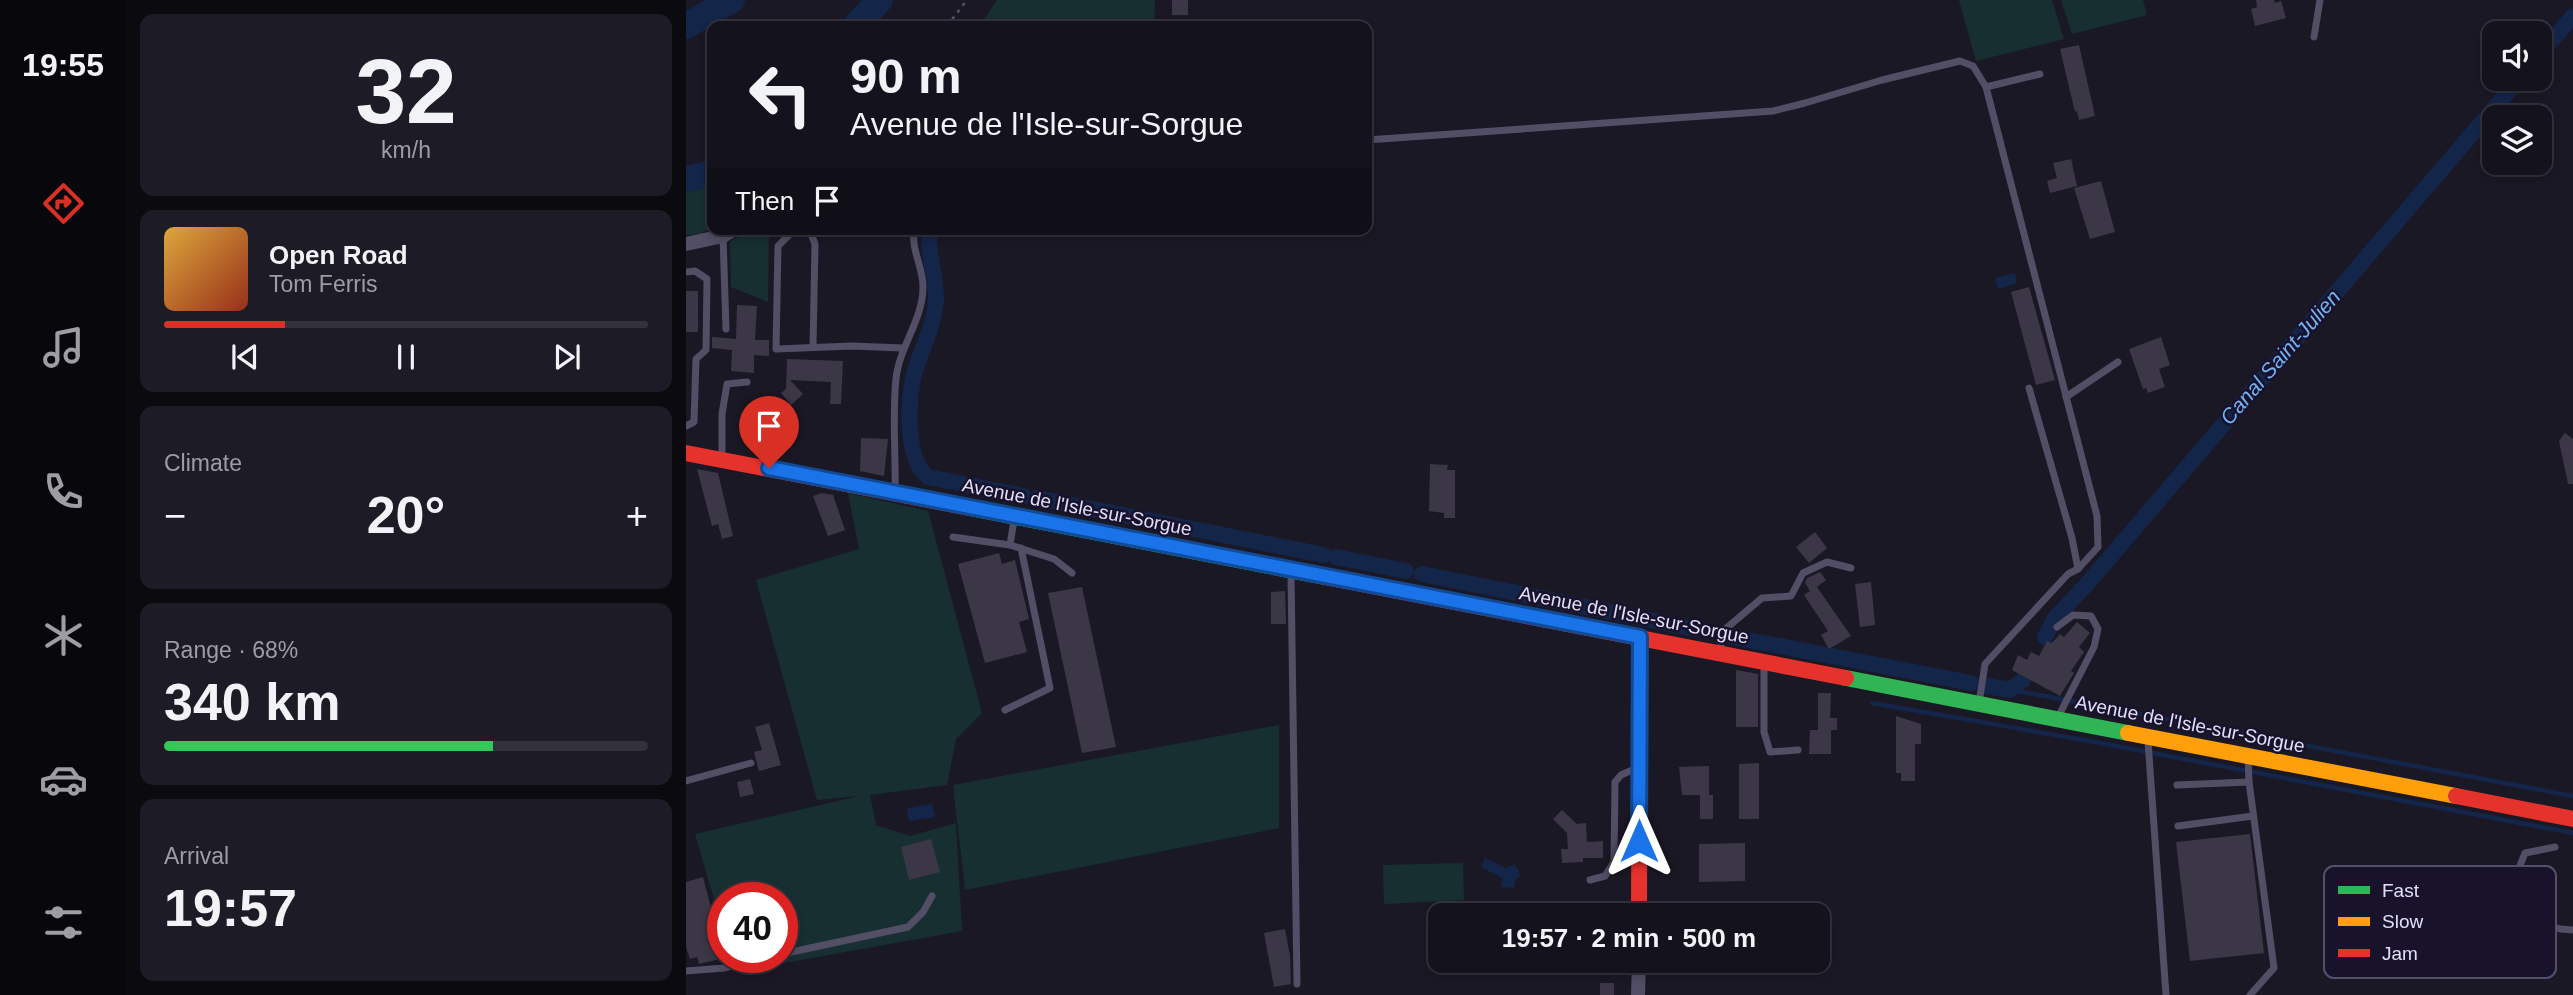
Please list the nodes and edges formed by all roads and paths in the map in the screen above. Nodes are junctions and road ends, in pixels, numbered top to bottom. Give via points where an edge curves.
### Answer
1 (967, 0) edge
2 (2320, 0) edge
3 (951, 21) edge
4 (2314, 37) dead end
5 (2040, 74) dead end
6 (1986, 87) junction
7 (1372, 140) edge
8 (718, 235) edge
9 (729, 235) edge
10 (789, 235) edge
11 (811, 235) edge
12 (913, 235) edge
13 (686, 244) edge
14 (686, 272) edge
15 (726, 329) dead end
16 (813, 347) junction
17 (902, 348) junction
18 (2118, 362) dead end
19 (747, 382) dead end
20 (2029, 388) dead end
21 (2066, 397) junction
22 (686, 426) edge
23 (686, 453) edge
24 (722, 460) junction
25 (895, 493) junction
26 (1015, 516) junction
27 (953, 537) dead end
28 (1010, 545) junction
29 (1021, 548) junction
30 (1851, 568) dead end
31 (2078, 569) junction
32 (1290, 570) junction
33 (1072, 573) dead end
34 (2057, 627) dead end
35 (1640, 637) junction
36 (1720, 653) junction
37 (1764, 662) junction
38 (1979, 703) junction
39 (1005, 710) dead end
40 (2057, 719) junction
41 (2147, 737) junction
42 (1798, 750) dead end
43 (2248, 756) junction
44 (751, 763) dead end
45 (1639, 766) junction
46 (686, 780) edge
47 (2249, 782) junction
48 (2177, 785) dead end
49 (2253, 816) junction
50 (2573, 818) edge
51 (2178, 826) dead end
52 (2555, 847) dead end
53 (2520, 866) edge
54 (1590, 880) dead end
55 (932, 896) dead end
56 (1639, 903) edge
57 (798, 951) edge
58 (707, 969) edge
59 (686, 971) edge
60 (1639, 973) edge
61 (1297, 984) dead end
62 (1639, 995) edge
63 (2165, 995) edge
64 (2250, 995) edge

1 - 3 path
2 - 4 lane
5 - 6 lane
6 - 7 lane via 1973,66 1960,61 1773,111
6 - 21 lane
8 - 13 street
9 - 15 lane
10 - 16 lane via 778,246 776,349
11 - 16 lane
12 - 17 lane via 923,287 916,323
14 - 22 lane via 695,271 707,279 706,350 696,359 694,422
16 - 17 lane
17 - 25 lane via 896,379
18 - 21 lane
19 - 24 lane via 727,384
20 - 31 lane
21 - 31 lane via 2097,516 2098,547
23 - 24 main road, Avenue de l'Isle-sur-Sorgue
24 - 25 main road, Avenue de l'Isle-sur-Sorgue
25 - 26 main road, Avenue de l'Isle-sur-Sorgue
26 - 28 lane
26 - 32 main road, Avenue de l'Isle-sur-Sorgue
27 - 28 lane
28 - 29 lane
29 - 33 lane via 1054,559
29 - 39 lane via 1050,688
30 - 36 lane via 1827,562 1804,573 1791,596 1762,598 1723,631
31 - 38 lane via 2068,574 1985,663
32 - 35 main road, Avenue de l'Isle-sur-Sorgue
32 - 61 lane
34 - 40 lane via 2073,615 2091,616 2098,629 2094,647
35 - 36 main road, Avenue de l'Isle-sur-Sorgue
35 - 45 main road
36 - 37 main road, Avenue de l'Isle-sur-Sorgue
37 - 38 main road, Avenue de l'Isle-sur-Sorgue
37 - 42 lane via 1764,732 1770,752
38 - 40 main road, Avenue de l'Isle-sur-Sorgue
40 - 41 main road, Avenue de l'Isle-sur-Sorgue
41 - 43 main road, Avenue de l'Isle-sur-Sorgue
41 - 63 lane
43 - 47 lane
43 - 50 main road, Avenue de l'Isle-sur-Sorgue
44 - 46 lane
45 - 54 lane via 1615,782 1614,862 1605,876
45 - 56 main road
47 - 48 lane
47 - 49 lane
49 - 51 lane
49 - 64 lane via 2274,968
52 - 53 lane via 2525,853
55 - 57 lane via 908,927
58 - 59 lane
60 - 62 street

